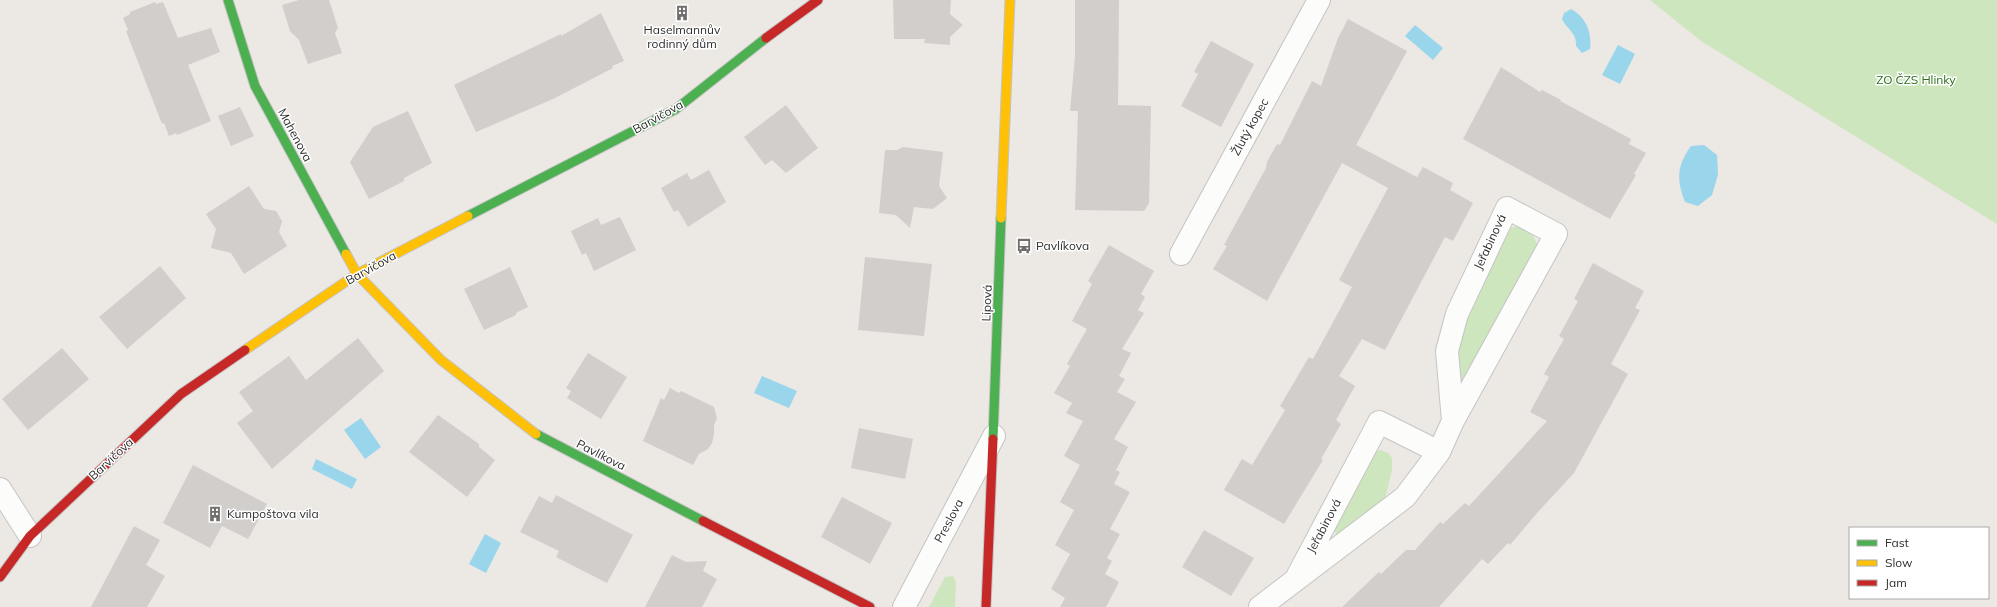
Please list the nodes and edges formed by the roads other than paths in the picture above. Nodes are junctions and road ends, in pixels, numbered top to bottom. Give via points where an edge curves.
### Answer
1 (228, 0) edge
2 (800, 0) edge
3 (818, 0) edge
4 (1010, 0) edge
5 (1319, 0) edge
6 (788, 21) junction
7 (1181, 254) dead end
8 (356, 274) junction
9 (1453, 422) junction
10 (994, 436) junction
11 (1439, 452) junction
12 (0, 489) edge
13 (30, 536) junction
14 (0, 577) edge
15 (1293, 583) junction
16 (870, 607) edge
17 (904, 607) edge
18 (986, 607) edge
19 (1260, 607) edge

1 - 8 street, Mahenova via 255,86
2 - 6 street, Barvičova
3 - 6 street, Barvičova
4 - 10 street, Lipová
5 - 7 street, Žlutý kopec
6 - 8 street, Barvičova via 676,110
8 - 13 street, Barvičova via 181,394
8 - 16 street, Pavlíkova via 441,360 541,438
9 - 9 street, Jeřabinová via 1447,351 1457,314 1507,208 1556,234
9 - 11 street, Jeřabinová
10 - 17 street, Preslova
10 - 18 street, Lipová
11 - 15 street, Jeřabinová via 1405,497
11 - 15 street, Jeřabinová via 1379,422
12 - 13 street
13 - 14 street, Barvičova
15 - 19 street, Jeřabinová

